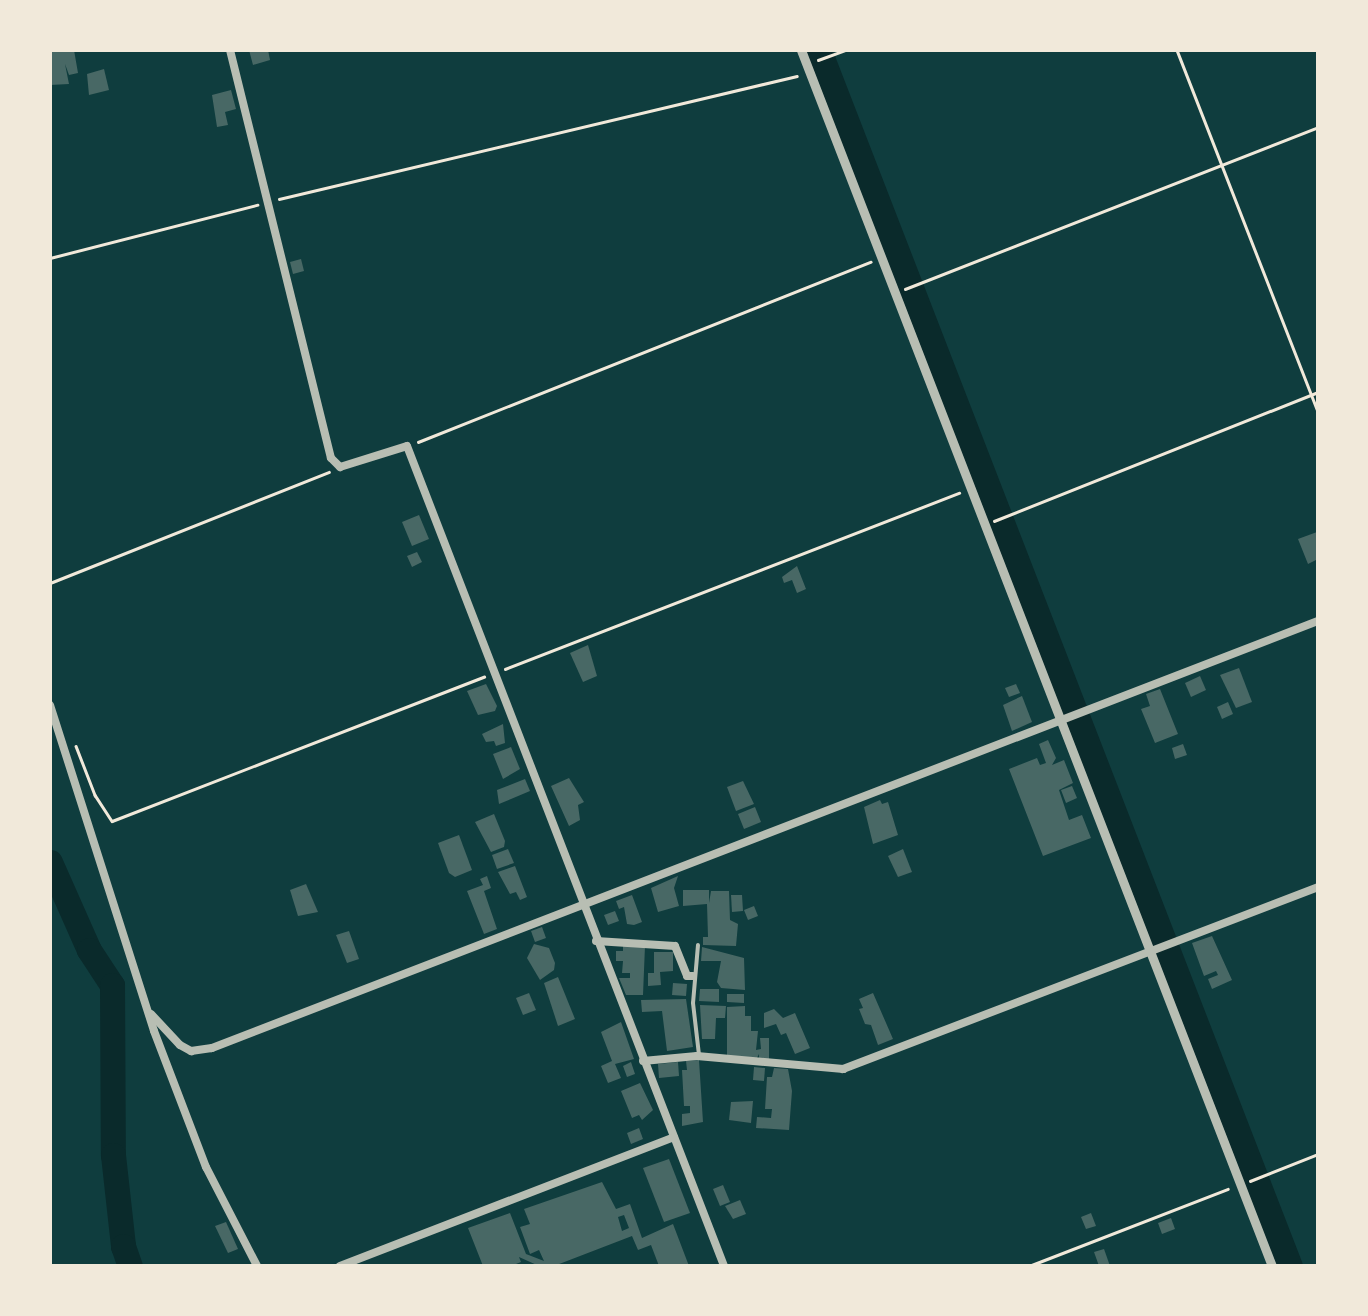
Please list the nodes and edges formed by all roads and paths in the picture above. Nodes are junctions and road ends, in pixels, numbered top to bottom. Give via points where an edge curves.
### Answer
1 (230, 50) edge
2 (801, 50) edge
3 (845, 50) edge
4 (1177, 50) edge
5 (818, 61) dead end
6 (810, 73) junction
7 (1318, 127) edge
8 (1222, 167) junction
9 (268, 202) junction
10 (50, 258) edge
11 (881, 258) junction
12 (903, 290) dead end
13 (1318, 392) edge
14 (1312, 395) junction
15 (1318, 412) edge
16 (407, 446) junction
17 (340, 468) junction
18 (996, 520) dead end
19 (50, 582) edge
20 (1318, 620) edge
21 (50, 706) edge
22 (1060, 722) junction
23 (1318, 887) edge
24 (581, 904) junction
25 (596, 940) junction
26 (698, 945) dead end
27 (1154, 950) junction
28 (693, 976) junction
29 (151, 1014) junction
30 (699, 1056) junction
31 (643, 1061) junction
32 (674, 1137) junction
33 (1318, 1154) edge
34 (1252, 1180) dead end
35 (1240, 1185) junction
36 (257, 1266) edge
37 (340, 1266) edge
38 (724, 1266) edge
39 (1028, 1266) edge
40 (1272, 1266) edge

1 - 9 street
2 - 6 street
3 - 5 path
4 - 8 path
6 - 9 path
6 - 11 street
7 - 8 path
8 - 12 path
8 - 14 path
9 - 10 path
9 - 17 street via 330,458
11 - 16 path
11 - 22 street
13 - 14 path
14 - 15 path
14 - 18 path
16 - 17 street
16 - 24 street
17 - 19 path
20 - 22 street
21 - 29 street
22 - 24 street
22 - 27 street
23 - 27 street
24 - 25 street
24 - 29 street via 212,1048 180,1046
25 - 28 street via 675,946 686,976
25 - 31 street
26 - 28 lane
27 - 30 street via 843,1068
27 - 35 street
28 - 30 lane
29 - 36 street via 206,1167
30 - 31 street
31 - 32 street
32 - 37 street
32 - 38 street
33 - 34 path
35 - 39 path
35 - 40 street

